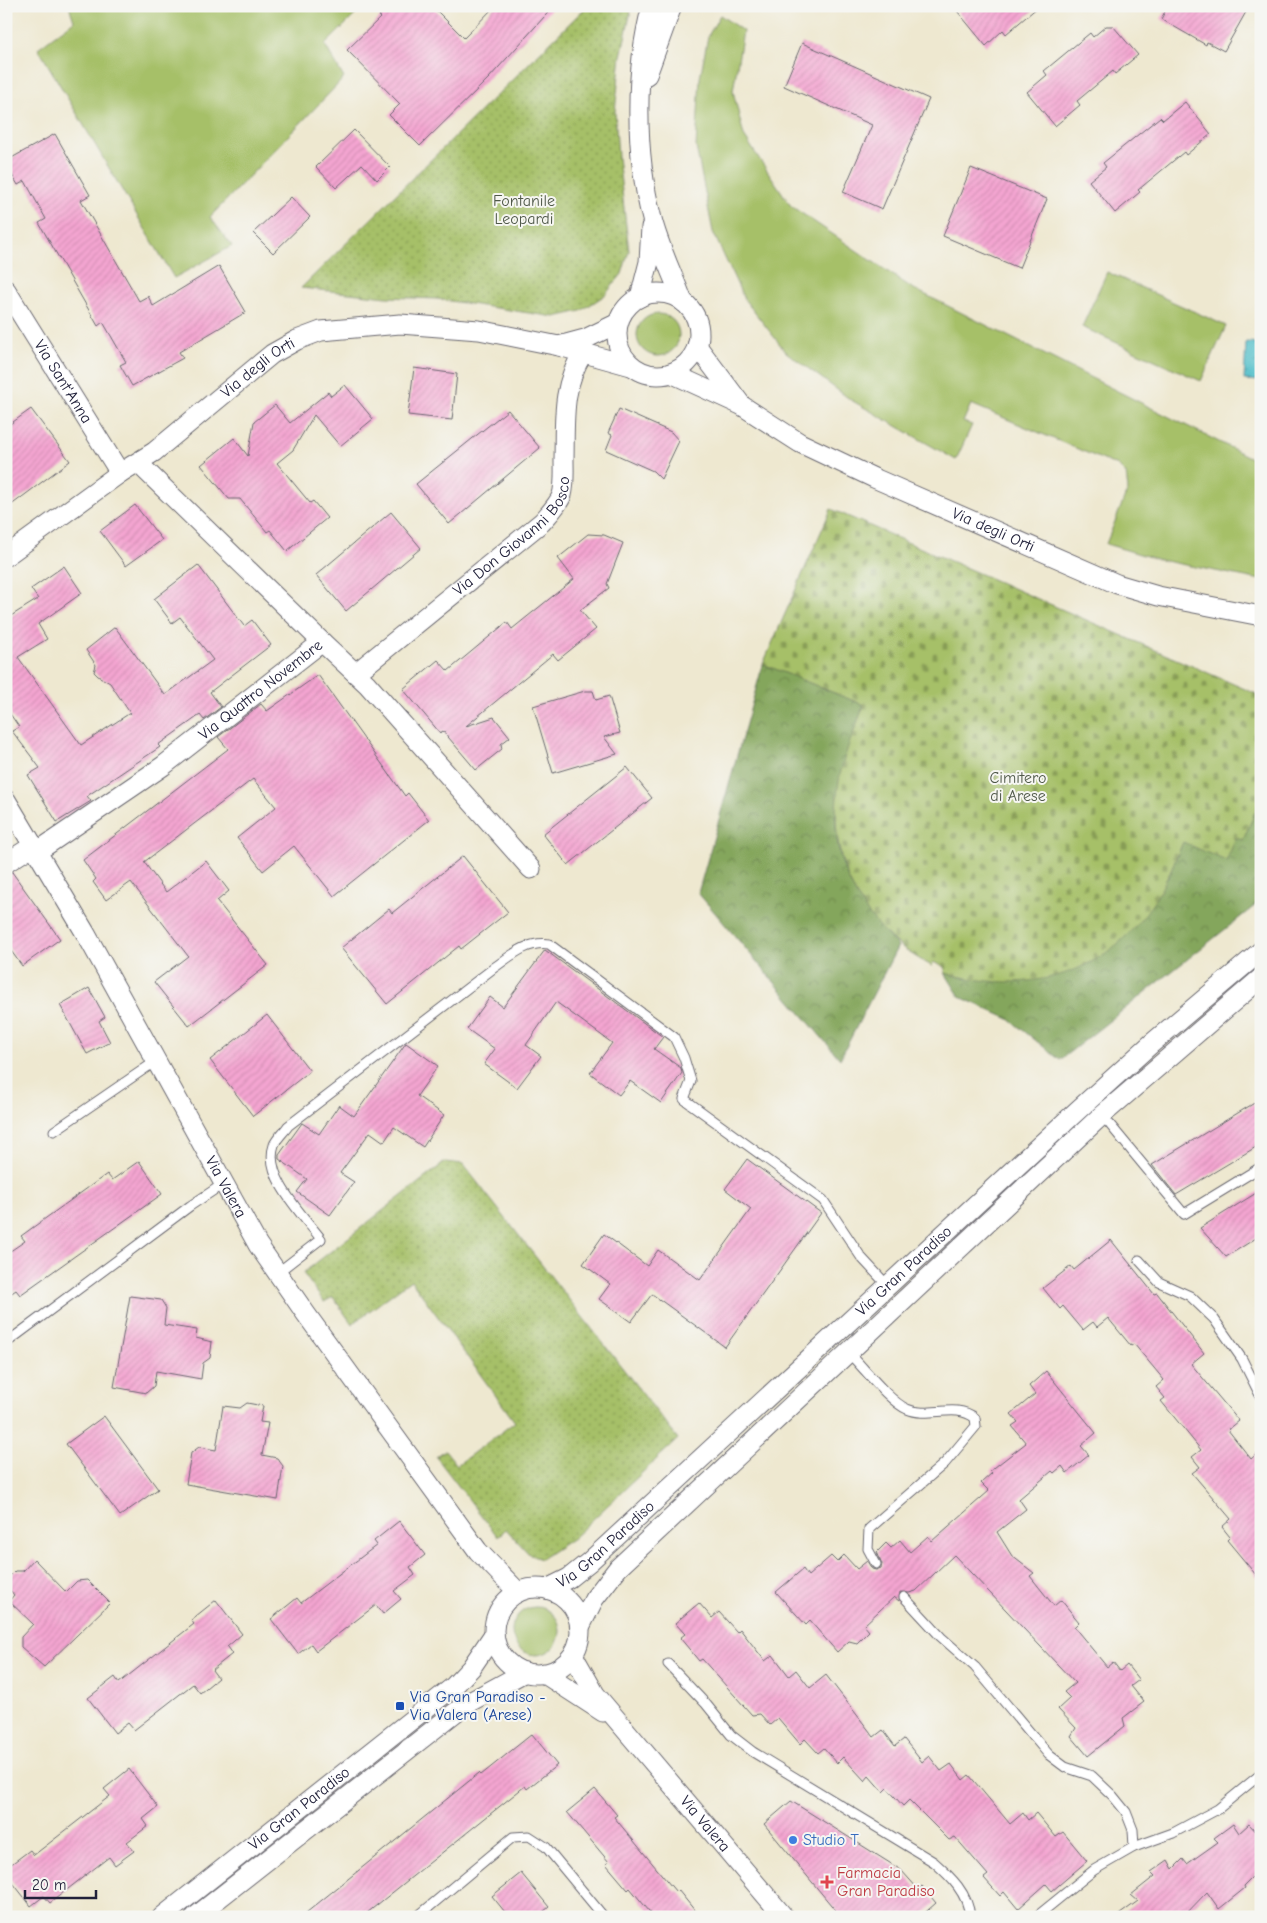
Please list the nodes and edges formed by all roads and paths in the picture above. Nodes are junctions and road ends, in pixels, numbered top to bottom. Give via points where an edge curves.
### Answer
1 (652, 6) edge
2 (672, 6) edge
3 (641, 92) junction
4 (652, 220) junction
5 (6, 290) edge
6 (640, 297) junction
7 (683, 302) junction
8 (618, 323) junction
9 (559, 346) junction
10 (697, 346) junction
11 (583, 353) junction
12 (631, 366) junction
13 (671, 373) junction
14 (741, 405) junction
15 (138, 463) junction
16 (120, 473) junction
17 (6, 556) edge
18 (1261, 616) edge
19 (322, 642) junction
20 (356, 673) junction
21 (6, 800) edge
22 (36, 848) junction
23 (6, 863) edge
24 (531, 869) dead end
25 (1261, 951) edge
26 (1261, 978) edge
27 (156, 1061) junction
28 (1102, 1115) junction
29 (54, 1131) dead end
30 (1261, 1166) edge
31 (223, 1184) junction
32 (1139, 1260) dead end
33 (277, 1274) junction
34 (887, 1285) junction
35 (6, 1343) edge
36 (848, 1352) junction
37 (1261, 1397) edge
38 (478, 1552) junction
39 (876, 1564) dead end
40 (547, 1589) junction
41 (518, 1592) junction
42 (904, 1597) dead end
43 (501, 1606) junction
44 (580, 1627) junction
45 (494, 1634) junction
46 (573, 1655) junction
47 (668, 1664) dead end
48 (534, 1673) junction
49 (627, 1730) junction
50 (1261, 1774) edge
51 (1134, 1846) junction
52 (971, 1915) edge
53 (162, 1917) edge
54 (195, 1917) edge
55 (417, 1917) edge
56 (604, 1917) edge
57 (784, 1917) edge
58 (1036, 1917) edge

1 - 3 street via 645,32
2 - 3 street
3 - 4 street via 640,142
4 - 6 street via 649,262
4 - 7 street
5 - 16 street, Via Sant'Anna
6 - 7 street via 662,293
6 - 8 street via 630,303
7 - 10 street via 697,322
8 - 9 street, Via degli Orti via 585,339
8 - 12 street via 620,349
9 - 11 street, Via degli Orti
9 - 15 street, Via degli Orti via 479,330 400,324 321,331 272,354 174,437
10 - 13 street via 691,358
10 - 14 street, Via degli Orti
11 - 12 street, Via degli Orti
11 - 20 street, Via Don Giovanni Bosco via 566,389 564,478 562,494 554,508 542,522
12 - 13 street via 646,374
13 - 14 street, Via degli Orti
14 - 18 street, Via degli Orti via 800,443 1117,584 1158,596
15 - 16 street, Via degli Orti
15 - 19 street, Via Quattro Novembre
16 - 17 street, Via degli Orti
19 - 20 street
19 - 22 street, Via Quattro Novembre via 164,766
20 - 24 street
21 - 22 street, Via Valera
22 - 23 street, Via Quattro Novembre
22 - 27 street, Via Valera
25 - 34 street, Via Gran Paradiso via 1151,1044
26 - 28 street, Via Gran Paradiso
27 - 29 lane
27 - 31 street, Via Valera
28 - 30 lane via 1184,1214
28 - 36 street, Via Gran Paradiso
31 - 33 street, Via Valera
31 - 35 lane
32 - 37 lane via 1159,1282 1190,1296 1214,1319 1242,1360
33 - 34 lane via 321,1239 279,1182 271,1164 274,1144 288,1126 495,967 537,942 548,944 674,1037 691,1081 684,1100 823,1200 861,1257
33 - 38 street, Via Valera
34 - 40 street, Via Gran Paradiso via 588,1562 569,1578
36 - 39 lane via 898,1404 909,1410 968,1412 975,1418 976,1426 958,1449 869,1529 868,1549
36 - 44 street, Via Gran Paradiso via 618,1568 594,1599
38 - 41 street, Via Valera
38 - 43 street, Via Valera
40 - 41 street via 530,1588
40 - 44 street via 570,1603
41 - 43 street
42 - 51 lane via 941,1637 975,1667 1049,1755 1066,1767 1092,1776 1113,1796 1126,1812 1133,1830
43 - 45 street
44 - 46 street
45 - 48 street via 507,1662
45 - 53 street, Via Gran Paradiso via 453,1687
46 - 48 street via 566,1664
46 - 49 street, Via Valera via 595,1694
47 - 52 lane via 730,1735 934,1862 952,1878
48 - 49 street, Via Valera
48 - 54 street, Via Gran Paradiso via 466,1704
49 - 57 street, Via Valera
50 - 51 lane via 1218,1809 1173,1833
51 - 58 lane via 1094,1870
55 - 56 lane via 513,1837 529,1836 546,1847

